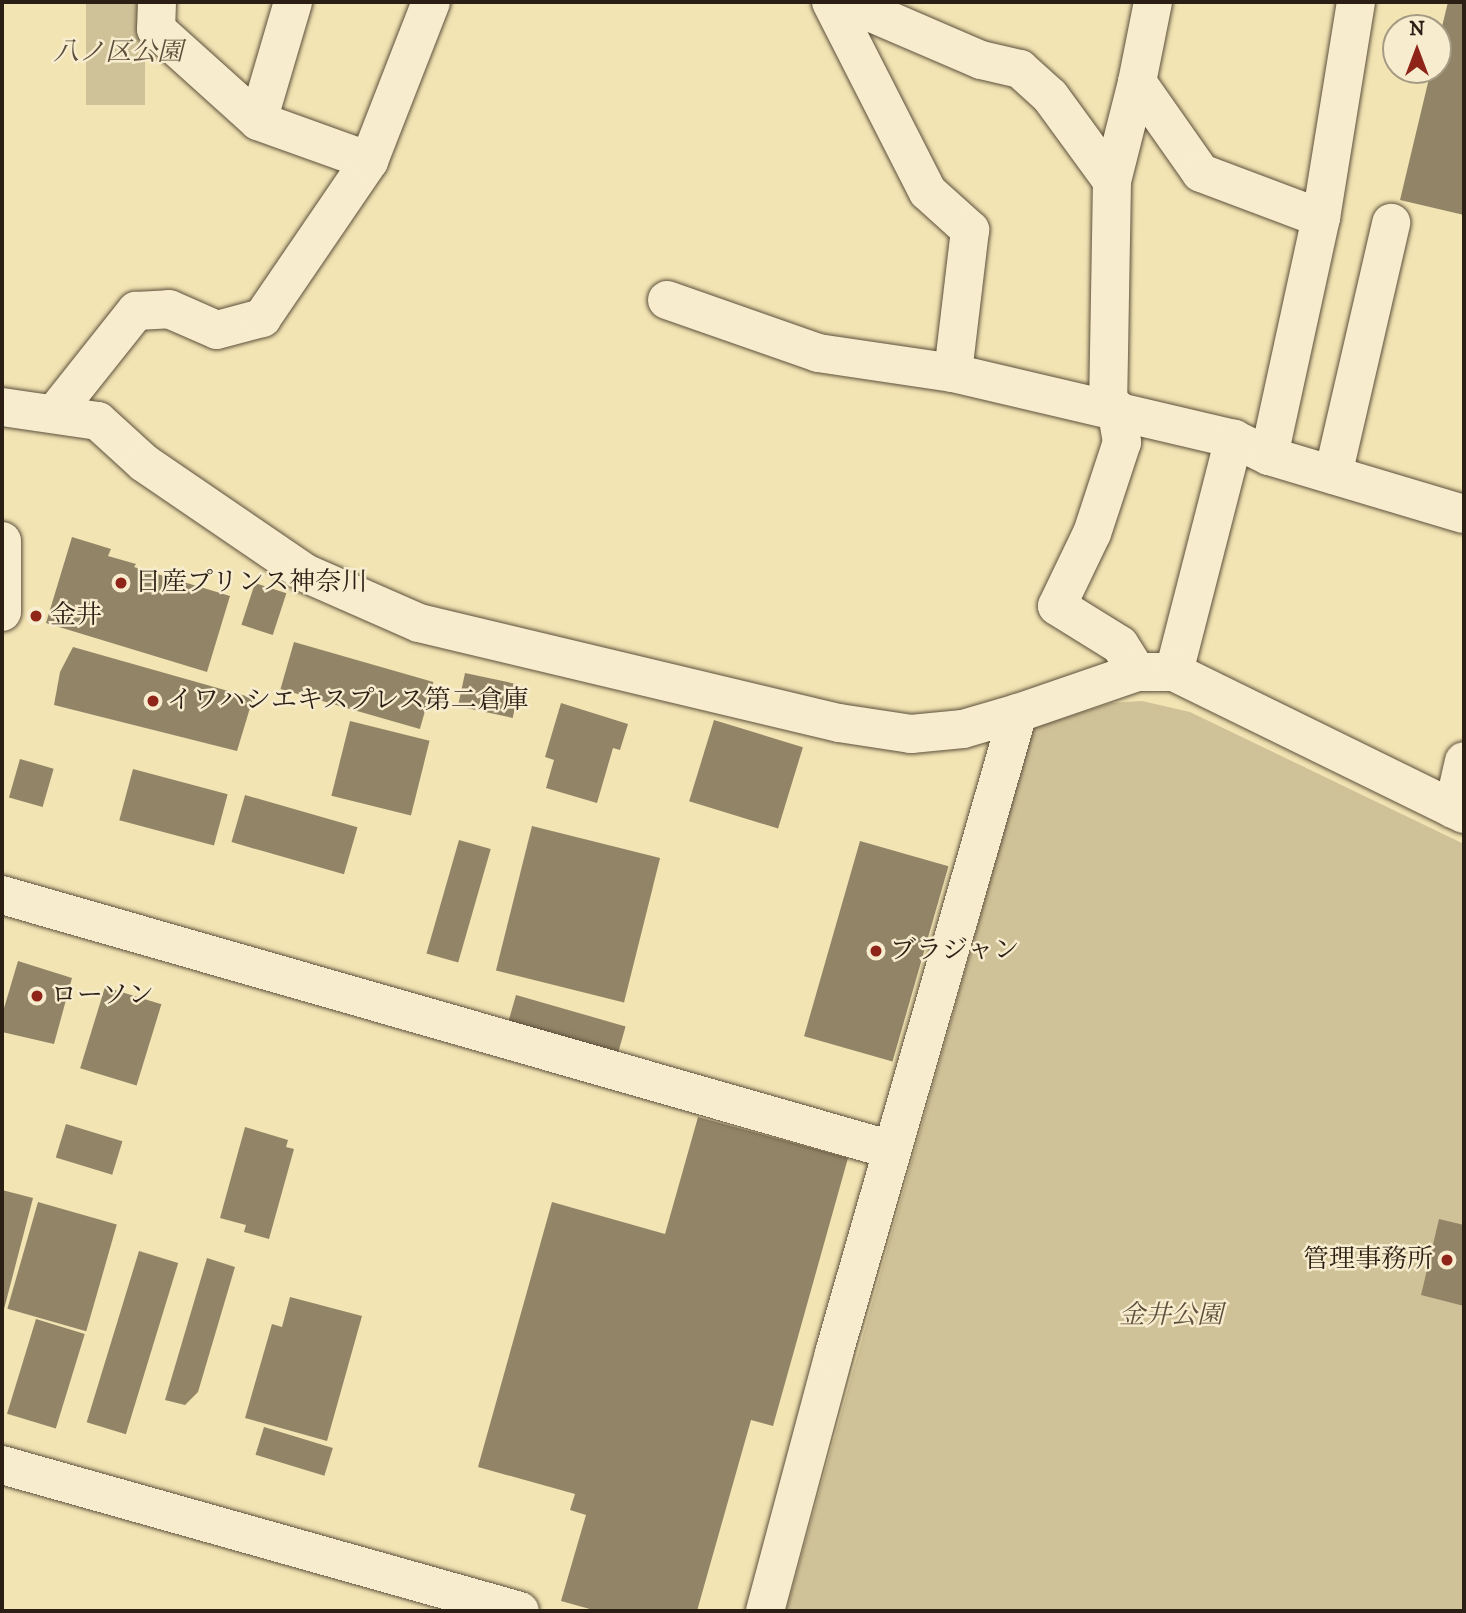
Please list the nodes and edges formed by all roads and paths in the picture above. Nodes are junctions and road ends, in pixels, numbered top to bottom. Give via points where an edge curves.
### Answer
1 (157, 2) edge
2 (293, 2) edge
3 (431, 2) edge
4 (831, 2) edge
5 (862, 2) edge
6 (1153, 2) edge
7 (1356, 2) edge
8 (1137, 82) junction
9 (258, 121) junction
10 (369, 161) junction
11 (1112, 181) junction
12 (1321, 218) junction
13 (1391, 223) dead end
14 (667, 300) dead end
15 (953, 373) junction
16 (2, 407) edge
17 (1112, 407) junction
18 (54, 414) junction
19 (1234, 439) junction
20 (1269, 456) junction
21 (1334, 475) junction
22 (1464, 514) edge
23 (2, 541) edge
24 (2, 612) edge
25 (1137, 672) junction
26 (1174, 672) junction
27 (1018, 713) junction
28 (1464, 761) edge
29 (1459, 811) edge
30 (2, 895) edge
31 (892, 1150) junction
32 (2, 1465) edge
33 (520, 1611) edge
34 (765, 1611) edge

1 - 9 street via 156,29
2 - 9 street
3 - 10 street
4 - 15 street via 928,192 971,230
5 - 11 street via 874,14 981,60 1020,69 1050,96
6 - 8 street
7 - 12 street
8 - 11 street
8 - 12 street via 1201,173
9 - 10 street
10 - 18 street via 262,318 217,330 169,309 136,311
11 - 17 street
12 - 20 street
13 - 21 street
14 - 15 street via 818,353
15 - 17 street
16 - 18 street
17 - 19 street
17 - 25 street via 1122,442 1092,533 1057,606 1120,645
18 - 27 street via 98,421 144,463 305,573 419,624 839,723 911,734 963,729
19 - 20 street
19 - 26 street
20 - 21 street
21 - 22 street
23 - 24 street
25 - 26 street
25 - 27 street
26 - 29 street
27 - 31 street
28 - 29 street
30 - 31 street
31 - 34 street
32 - 33 street

